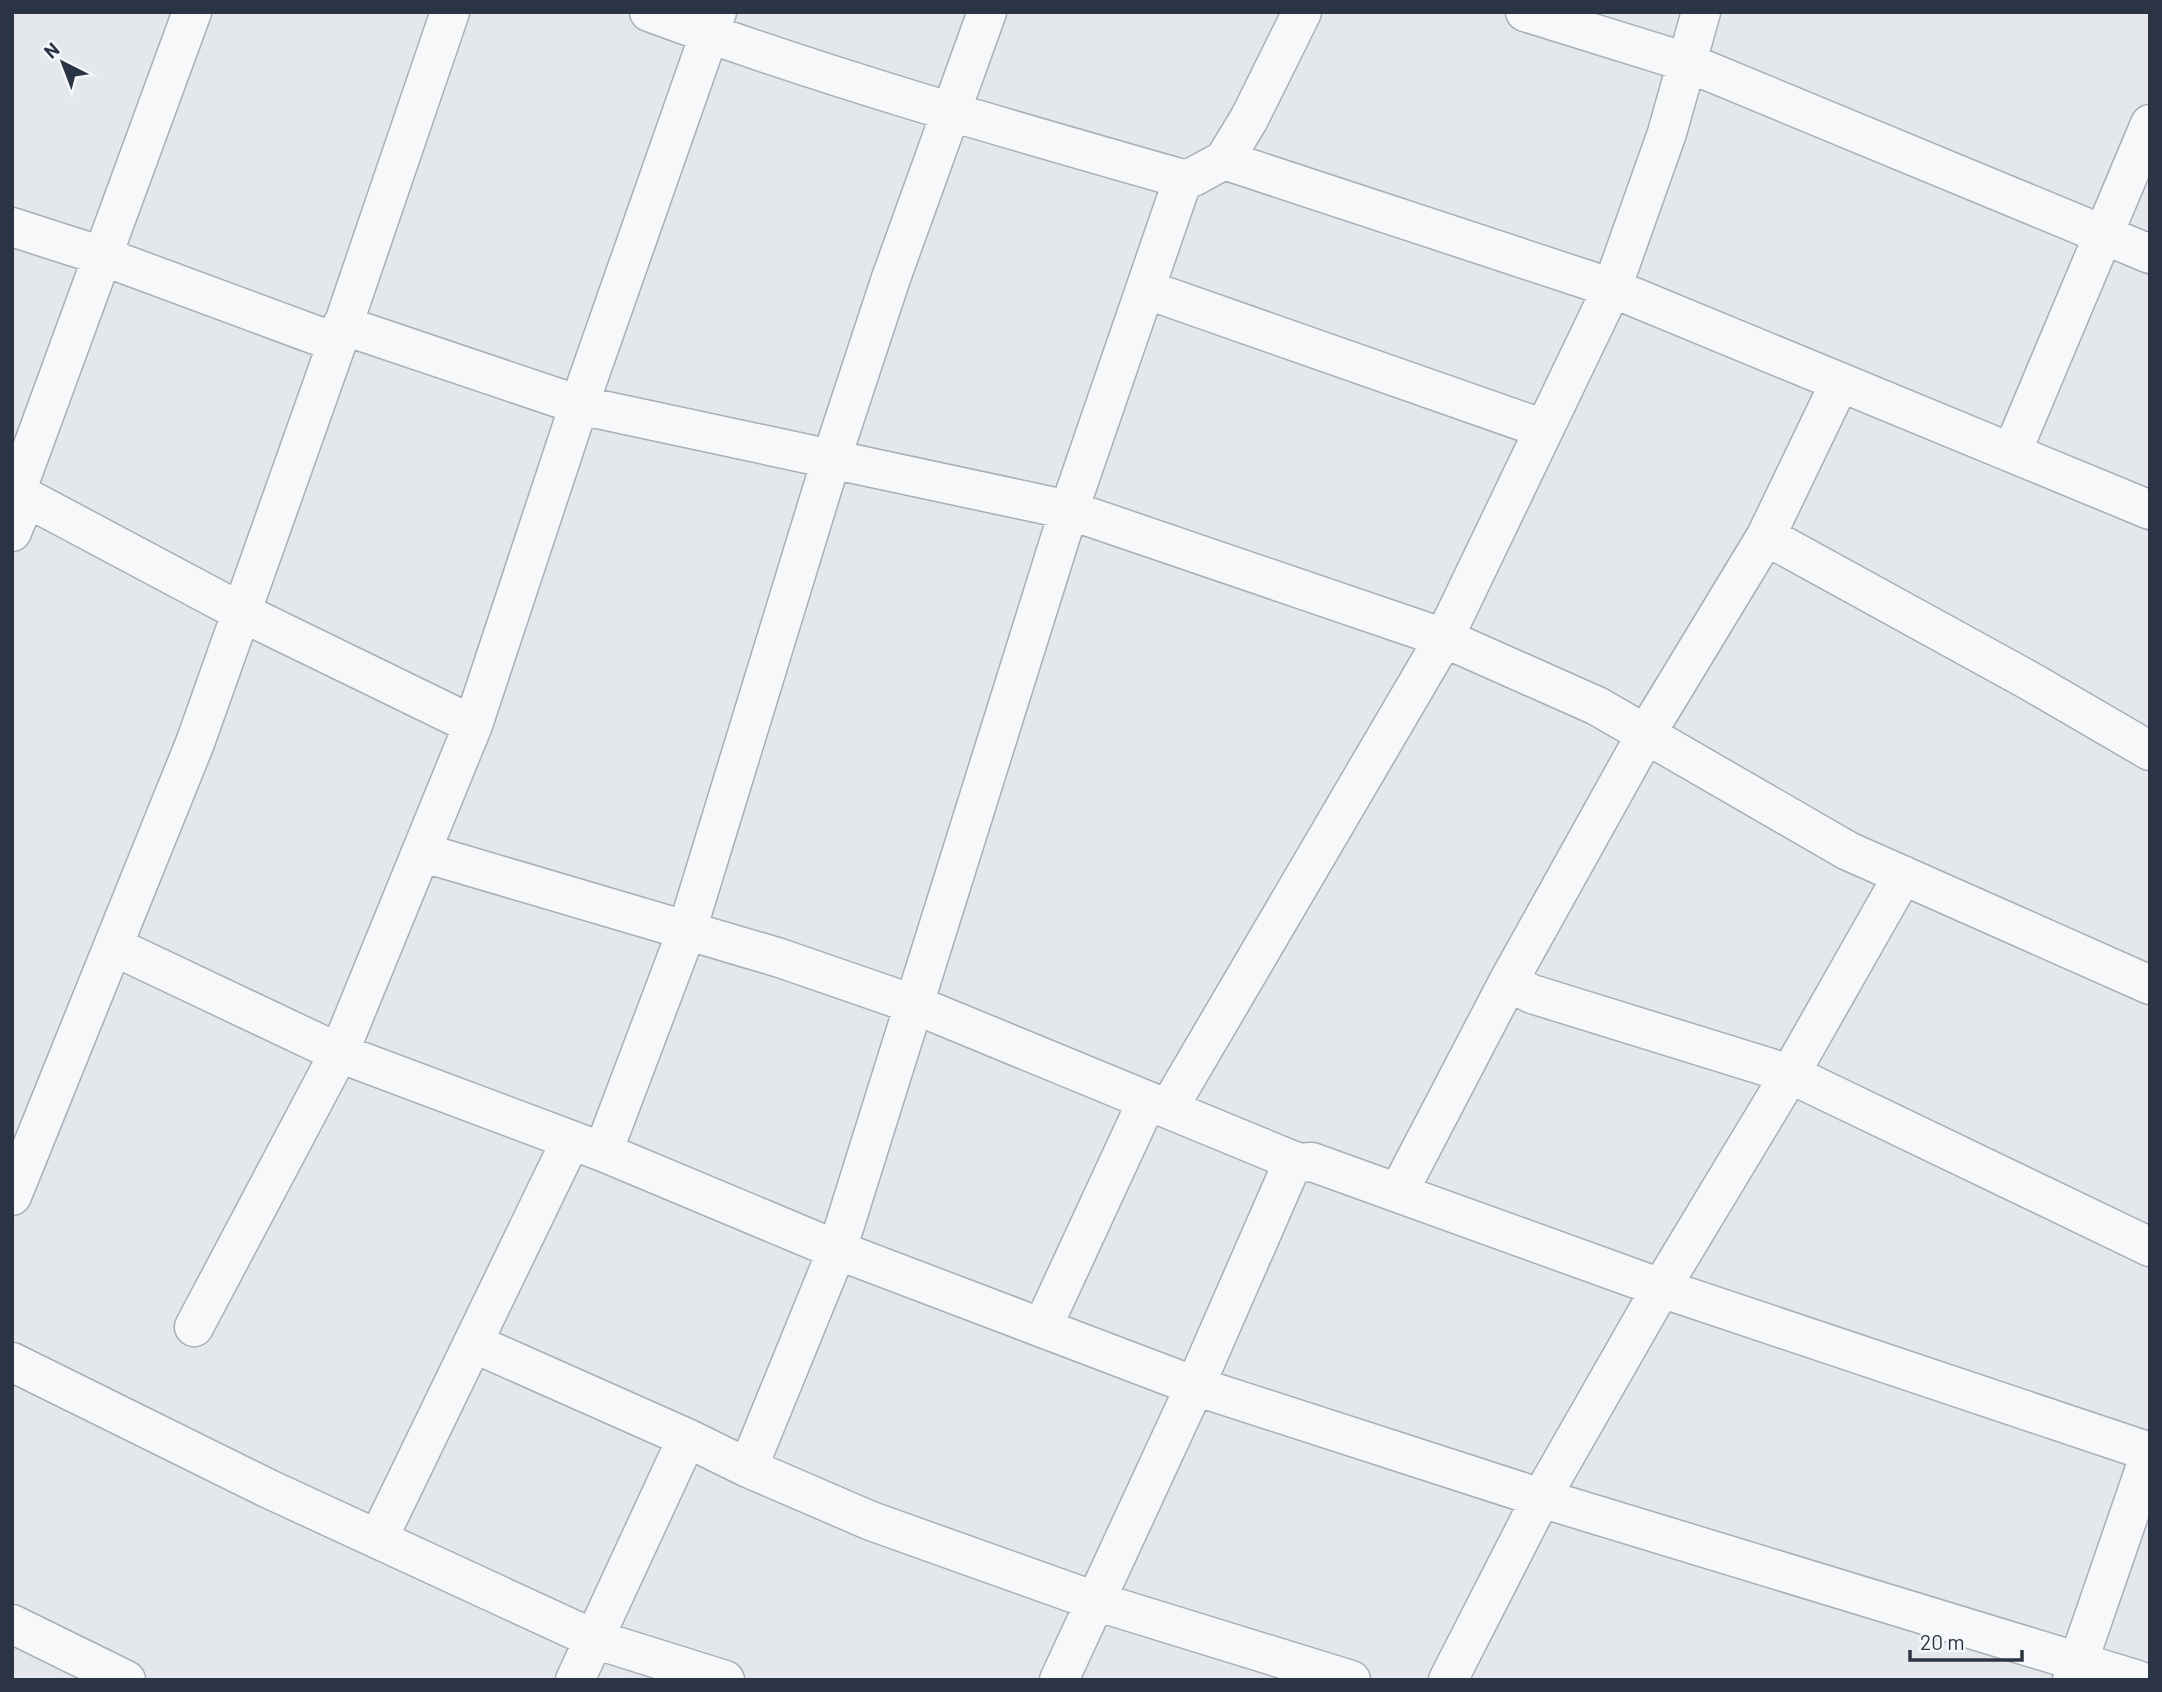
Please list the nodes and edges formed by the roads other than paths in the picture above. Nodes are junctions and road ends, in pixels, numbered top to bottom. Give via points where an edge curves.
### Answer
1 (192, 12) edge
2 (450, 12) edge
3 (649, 12) edge
4 (987, 12) edge
5 (1302, 12) edge
6 (1525, 12) edge
7 (1701, 12) edge
8 (714, 24) edge
9 (1686, 62) junction
10 (952, 113) junction
11 (2150, 124) edge
12 (1224, 160) junction
13 (1183, 179) junction
14 (12, 227) edge
15 (2104, 234) junction
16 (2150, 254) edge
17 (102, 256) junction
18 (1612, 288) junction
19 (1145, 289) junction
20 (339, 334) junction
21 (1840, 382) junction
22 (579, 405) junction
23 (1544, 429) junction
24 (2012, 452) junction
25 (832, 457) junction
26 (18, 493) edge
27 (1069, 510) junction
28 (2150, 510) edge
29 (12, 532) edge
30 (1766, 536) junction
31 (242, 612) junction
32 (1444, 638) junction
33 (473, 725) junction
34 (1646, 734) junction
35 (2150, 751) edge
36 (421, 852) junction
37 (1903, 875) junction
38 (687, 930) junction
39 (113, 946) junction
40 (1508, 982) junction
41 (2150, 985) edge
42 (913, 1004) junction
43 (338, 1053) junction
44 (1790, 1074) junction
45 (1157, 1105) junction
46 (587, 1146) junction
47 (1299, 1163) junction
48 (1398, 1193) junction
49 (12, 1196) edge
50 (2150, 1247) edge
51 (837, 1250) junction
52 (1661, 1288) junction
53 (194, 1327) dead end
54 (1042, 1328) junction
55 (473, 1343) junction
56 (12, 1362) edge
57 (1195, 1386) junction
58 (687, 1438) junction
59 (2150, 1453) edge
60 (748, 1468) junction
61 (1541, 1498) junction
62 (378, 1539) junction
63 (1095, 1601) junction
64 (12, 1624) edge
65 (594, 1639) junction
66 (2074, 1670) edge
67 (126, 1680) edge
68 (575, 1680) edge
69 (725, 1680) edge
70 (1059, 1680) edge
71 (1351, 1680) edge
72 (1448, 1680) edge
73 (2138, 1680) edge

1 - 17 street
2 - 20 street
3 - 8 street
4 - 10 street
5 - 12 street
6 - 9 street
7 - 9 street
8 - 10 street
8 - 22 street
9 - 15 street
9 - 18 street via 1667,133
10 - 13 street
10 - 25 street
11 - 15 street
12 - 13 street
12 - 18 street
13 - 19 street
14 - 17 street
15 - 16 street
15 - 24 street
17 - 20 street
17 - 26 street
18 - 21 street
18 - 23 street
19 - 23 street
19 - 27 street
20 - 22 street
20 - 31 street
21 - 24 street
21 - 30 street
22 - 25 street
22 - 33 street
23 - 32 street
24 - 28 street
25 - 27 street
25 - 38 street
26 - 29 street
26 - 31 street
27 - 32 street
27 - 42 street
30 - 34 street
30 - 35 street
31 - 33 street
31 - 39 street
32 - 34 street via 1597,706
32 - 45 street
33 - 36 street
34 - 37 street via 1848,851
34 - 40 street
36 - 38 street
36 - 43 street
37 - 41 street
37 - 44 street
38 - 42 street
38 - 46 street
39 - 43 street
39 - 49 street
40 - 44 street via 1532,994
40 - 48 street
42 - 45 street
42 - 51 street
43 - 46 street
43 - 53 street
44 - 50 street
44 - 52 street
45 - 47 street
45 - 54 street
46 - 51 street
46 - 55 street
47 - 48 street via 1312,1161
47 - 57 street via 1289,1171
48 - 52 street
51 - 54 street
51 - 60 street
52 - 59 street
52 - 61 street
54 - 57 street
55 - 58 street
55 - 62 street
56 - 62 street
57 - 61 street
57 - 63 street
58 - 60 street
58 - 65 street
59 - 66 street
60 - 63 street via 871,1521
61 - 66 street
61 - 72 street
62 - 65 street
63 - 70 street
63 - 71 street
64 - 67 street
65 - 68 street
65 - 69 street
66 - 73 street

